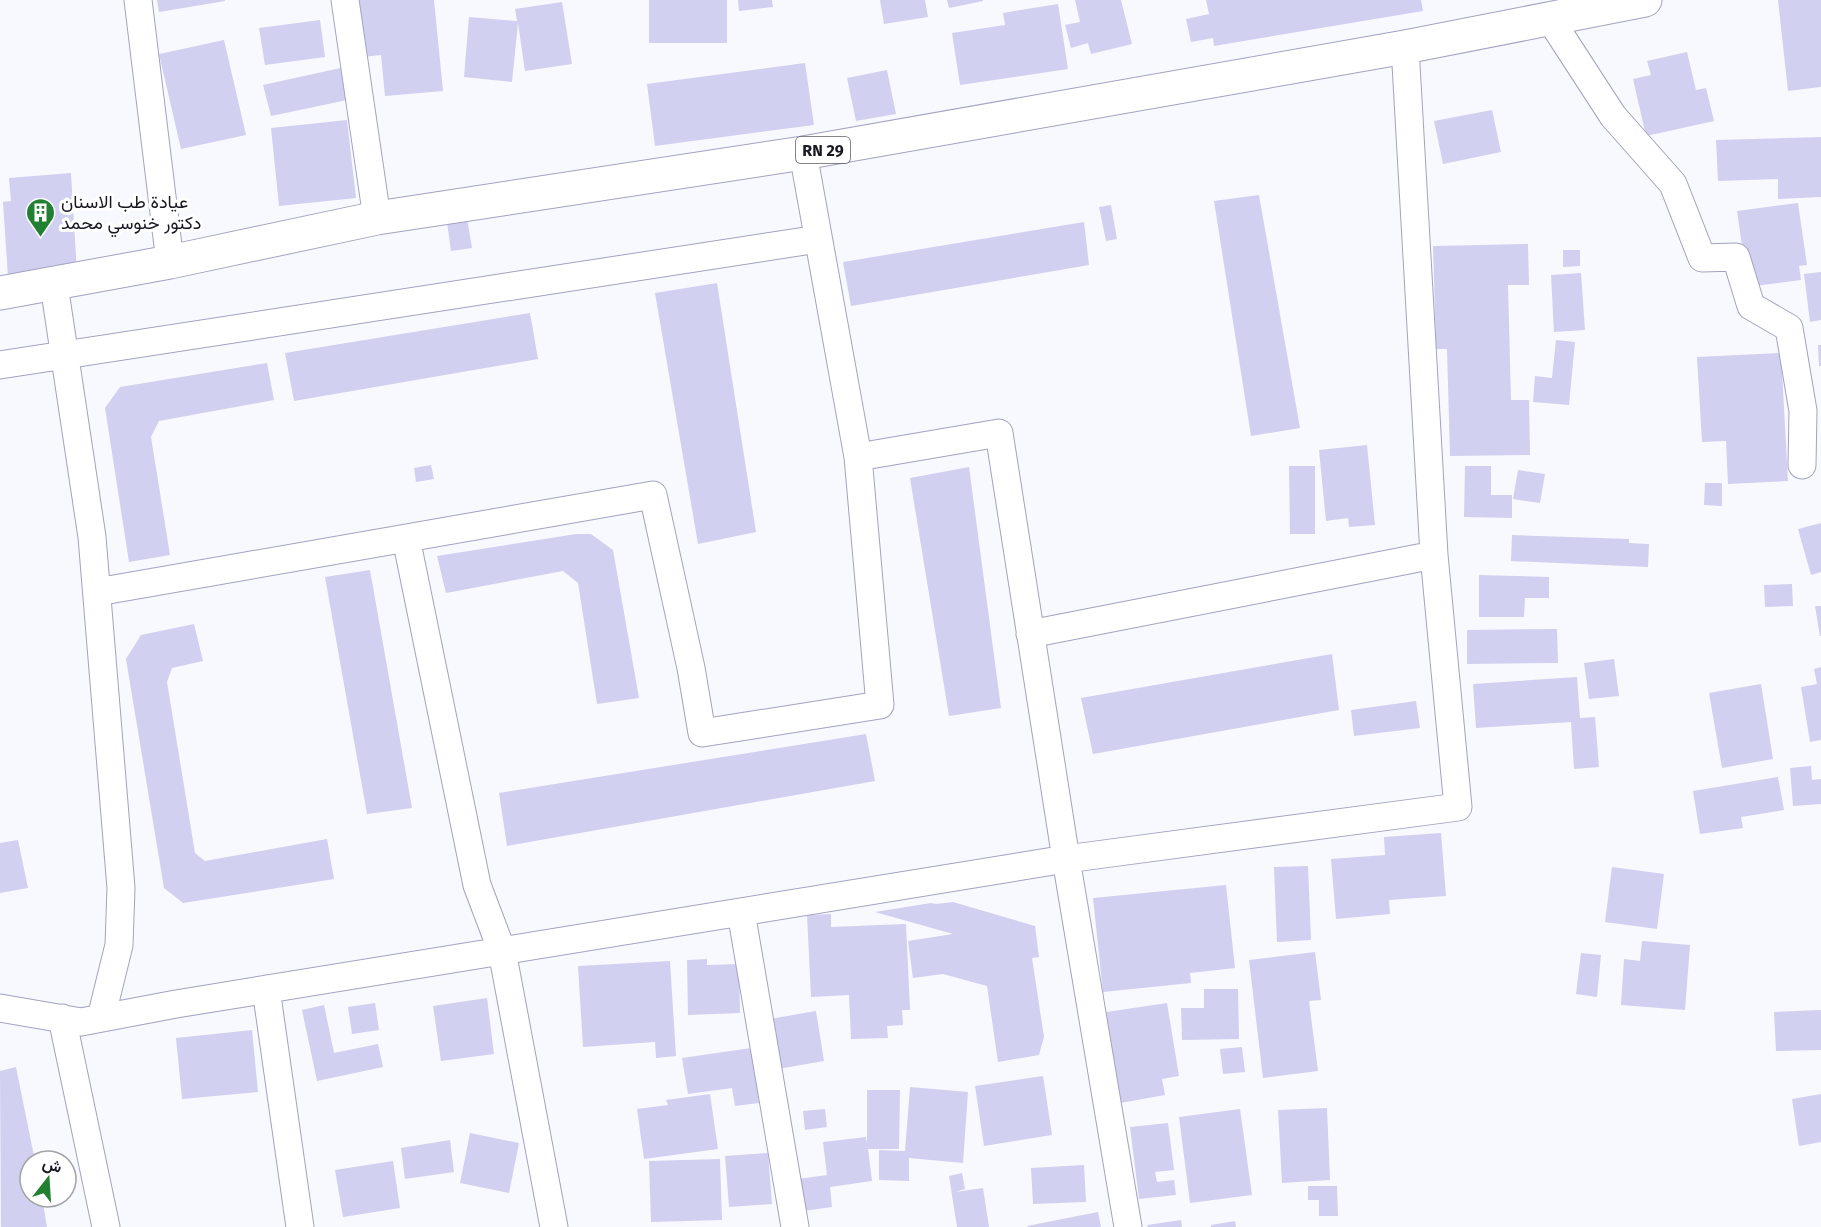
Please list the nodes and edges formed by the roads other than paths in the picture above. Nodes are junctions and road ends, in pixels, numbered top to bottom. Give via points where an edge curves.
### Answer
1 (138, 0) edge
2 (345, 0) edge
3 (1644, 0) edge
4 (1550, 19) junction
5 (1405, 47) junction
6 (803, 153) junction
7 (377, 218) junction
8 (818, 239) junction
9 (170, 262) junction
10 (54, 285) junction
11 (1, 288) edge
12 (64, 354) junction
13 (0, 365) edge
14 (1812, 410) edge
15 (858, 457) junction
16 (1802, 465) dead end
17 (406, 538) junction
18 (1434, 555) junction
19 (97, 592) junction
20 (1030, 634) junction
21 (1066, 859) junction
22 (741, 912) junction
23 (502, 951) junction
24 (266, 989) junction
25 (0, 1008) edge
26 (62, 1018) junction
27 (101, 1018) junction
28 (106, 1227) edge
29 (300, 1227) edge
30 (554, 1227) edge
31 (795, 1227) edge
32 (1128, 1227) edge

1 - 9 street
2 - 7 street
3 - 4 main road, RN 29
4 - 5 main road, RN 29
4 - 14 street via 1612,116 1673,184 1702,258 1736,257 1751,306 1789,328
5 - 6 main road, RN 29
5 - 18 street
6 - 7 main road, RN 29
6 - 8 street
7 - 9 main road, RN 29
8 - 12 street
8 - 15 street
9 - 10 main road, RN 29
10 - 11 main road, RN 29
10 - 12 street
12 - 13 street
12 - 19 street
14 - 16 street
15 - 17 street via 880,705 702,733 652,495
15 - 20 street via 999,433
17 - 19 street
17 - 23 street via 477,885
18 - 20 street
18 - 21 street via 1458,807
19 - 27 street via 122,888 119,945
20 - 21 street
21 - 22 street
21 - 32 street
22 - 23 street
22 - 31 street
23 - 24 street
23 - 30 street
24 - 27 street
24 - 29 street
25 - 26 street
26 - 27 street via 81,1022
26 - 28 street

